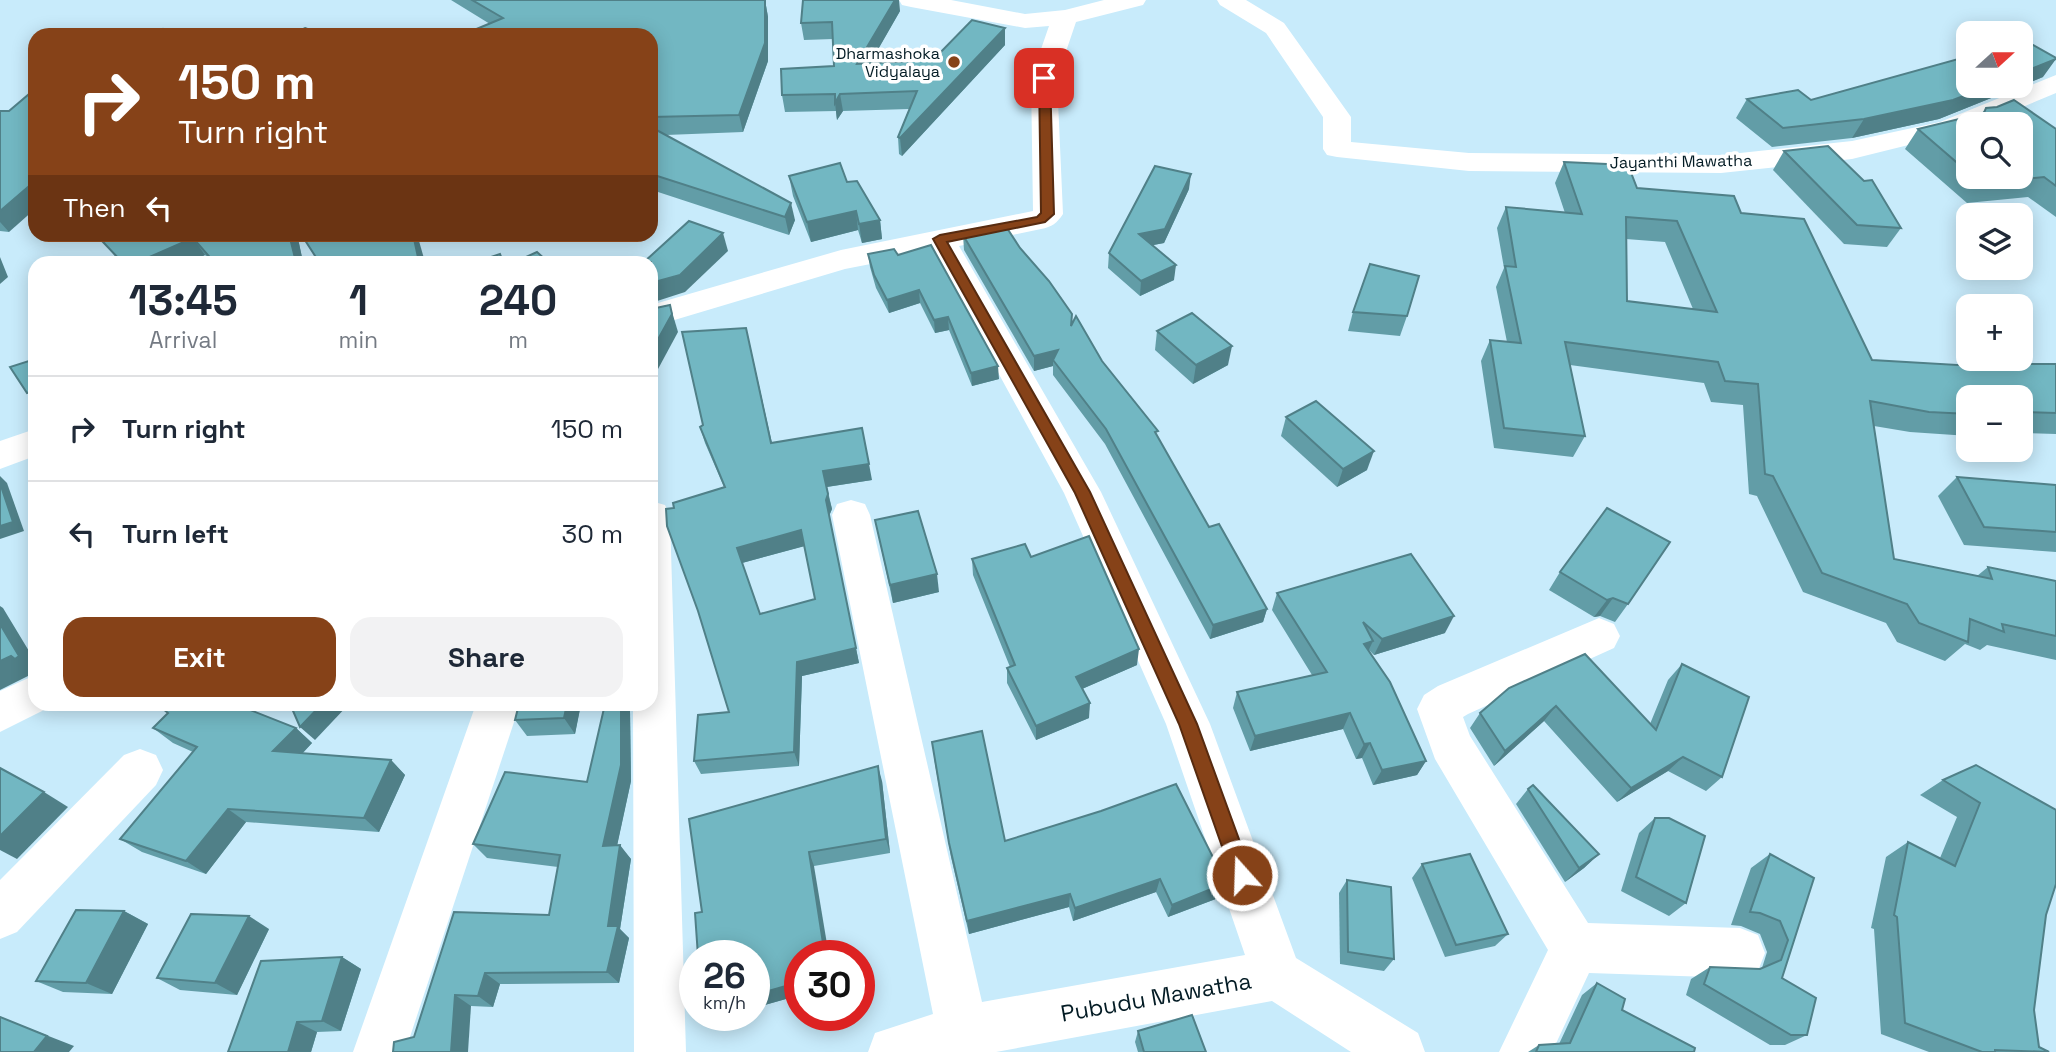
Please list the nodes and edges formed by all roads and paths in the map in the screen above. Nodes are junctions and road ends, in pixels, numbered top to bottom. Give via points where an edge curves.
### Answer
1 (676, 0) edge
2 (728, 0) edge
3 (911, 0) edge
4 (1134, 0) edge
5 (1229, 0) edge
6 (1065, 18) junction
7 (2056, 83) edge
8 (940, 239) junction
9 (658, 314) edge
10 (28, 445) edge
11 (0, 455) edge
12 (852, 515) dead end
13 (1599, 636) dead end
14 (28, 698) edge
15 (496, 711) edge
16 (654, 711) edge
17 (0, 713) edge
18 (139, 771) dead end
19 (0, 915) edge
20 (1575, 948) junction
21 (1740, 953) dead end
22 (1278, 975) junction
23 (963, 1032) junction
24 (379, 1052) edge
25 (660, 1052) edge
26 (894, 1052) edge
27 (1399, 1052) edge
28 (1525, 1052) edge

1 - 2 street
3 - 6 street via 1025,21
4 - 6 street
5 - 7 street, Jayanthi Mawatha via 1275,28 1337,117 1337,149 1469,162 1721,164 1852,150 1949,128
6 - 8 street via 1044,78 1048,214 1041,220
8 - 9 street via 841,260
8 - 22 street via 1082,492 1188,724
10 - 11 street
12 - 23 street
13 - 20 street via 1439,709 1451,746
14 - 17 street
15 - 24 street
16 - 25 street
18 - 19 street
20 - 21 street
20 - 28 street
22 - 23 street, Pubudu Mawatha
22 - 27 street, Pubudu Mawatha
23 - 26 street, Pubudu Mawatha

